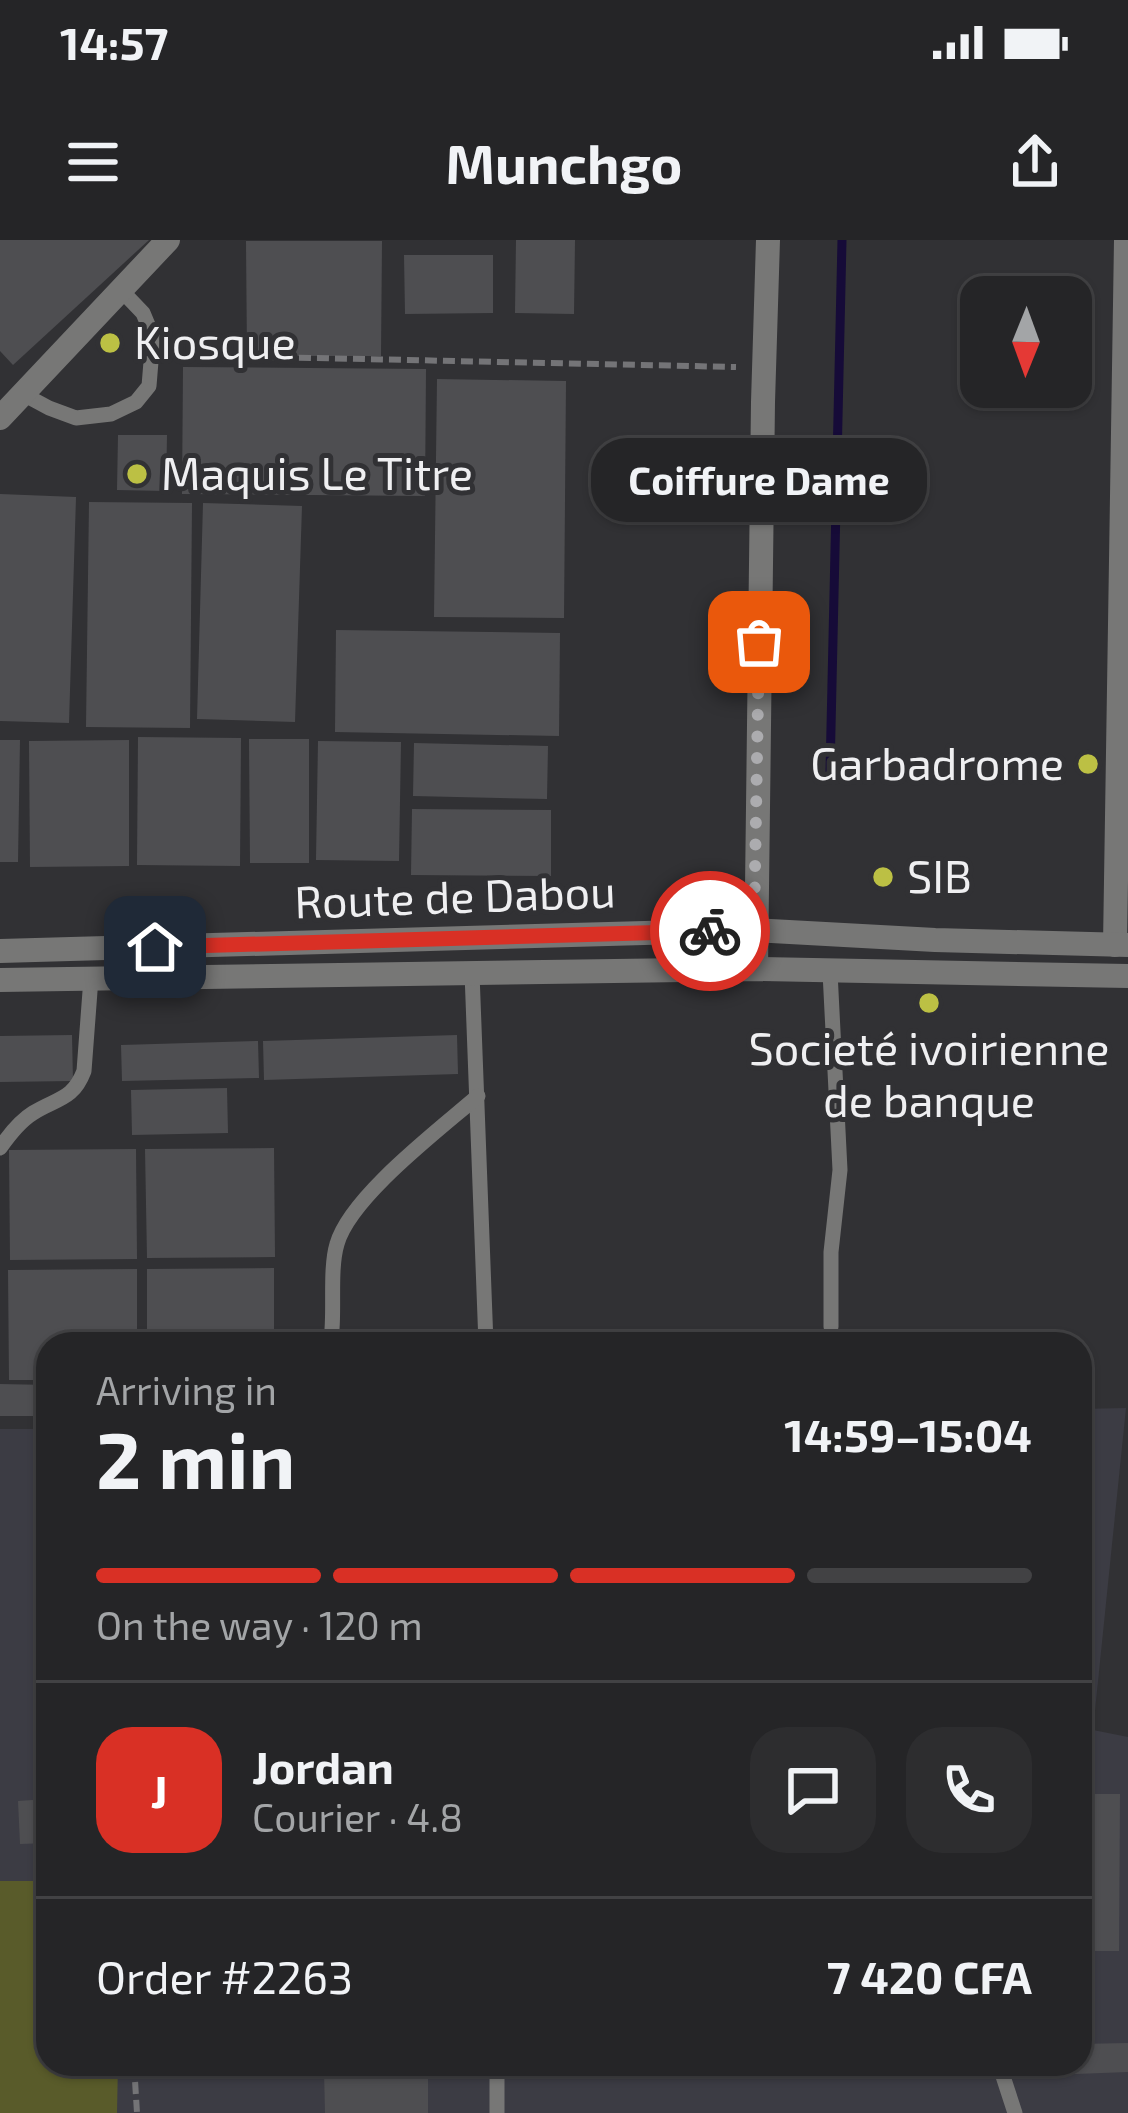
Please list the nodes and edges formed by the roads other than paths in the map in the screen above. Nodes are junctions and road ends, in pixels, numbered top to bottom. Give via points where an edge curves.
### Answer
1 (168, 240) edge
2 (767, 240) edge
3 (1126, 240) edge
4 (121, 290) junction
5 (23, 394) junction
6 (0, 418) edge
7 (1125, 573) edge
8 (754, 930) junction
9 (1122, 945) edge
10 (0, 951) edge
11 (756, 969) junction
12 (830, 972) junction
13 (472, 974) junction
14 (1128, 976) edge
15 (91, 978) junction
16 (0, 980) edge
17 (478, 1096) junction
18 (0, 1148) edge
19 (831, 1327) dead end
20 (332, 1329) dead end
21 (487, 1332) edge
22 (497, 2076) edge
23 (1004, 2076) edge
24 (497, 2113) edge
25 (1015, 2113) edge

1 - 4 street
2 - 8 street
3 - 7 street
4 - 5 street
4 - 5 lane via 153,338 149,386 136,403 76,418
5 - 6 street
7 - 9 street
8 - 9 street, Route de Dabou
8 - 10 street, Route de Dabou
8 - 11 street
11 - 12 street, Route de Dabou
11 - 13 street, Route de Dabou
12 - 14 street, Route de Dabou
12 - 19 lane via 840,1170
13 - 15 street, Route de Dabou
13 - 17 lane
15 - 16 street, Route de Dabou
15 - 18 lane via 80,1083 29,1114
17 - 20 lane via 348,1220 336,1246
17 - 21 lane
22 - 24 lane
23 - 25 lane

